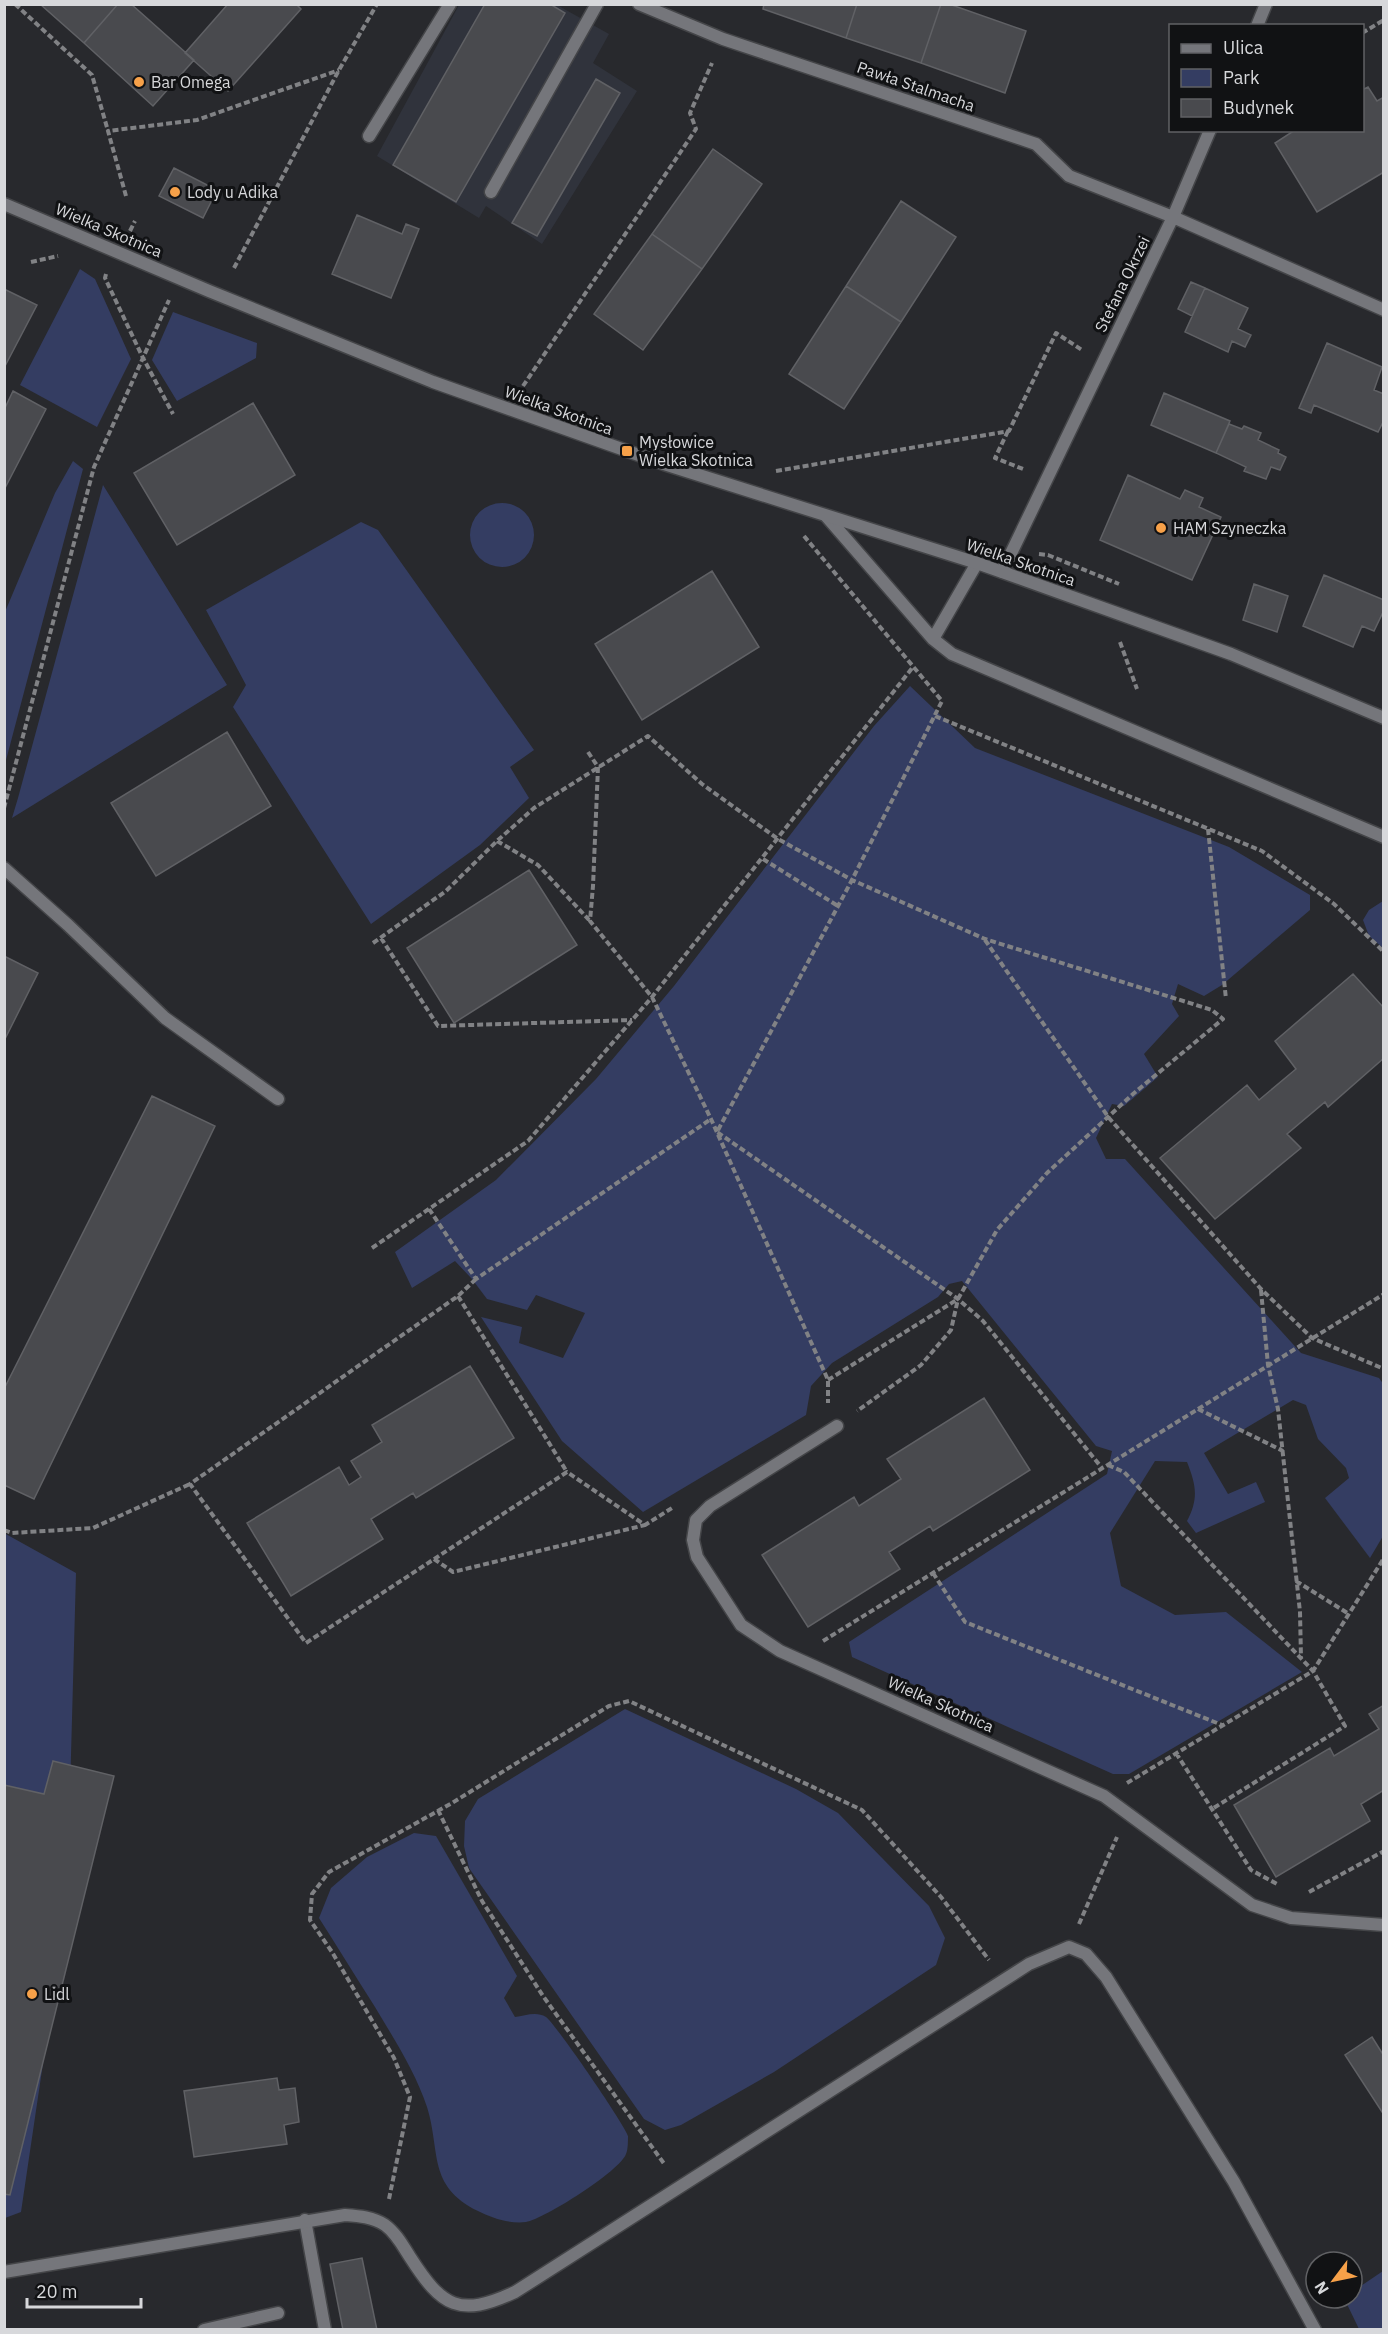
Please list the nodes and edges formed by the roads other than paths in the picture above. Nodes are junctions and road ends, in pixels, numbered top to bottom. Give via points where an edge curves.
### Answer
1 (450, 4) edge
2 (597, 4) edge
3 (639, 4) edge
4 (1266, 4) edge
5 (1258, 24) edge
6 (1209, 132) edge
7 (369, 136) dead end
8 (491, 192) dead end
9 (4, 204) edge
10 (1173, 217) junction
11 (1383, 310) edge
12 (826, 517) junction
13 (977, 563) junction
14 (1002, 572) junction
15 (933, 639) junction
16 (1383, 718) edge
17 (1383, 837) edge
18 (4, 868) edge
19 (278, 1099) dead end
20 (837, 1426) road end
21 (1383, 1925) edge
22 (305, 2220) junction
23 (4, 2272) edge
24 (278, 2313) dead end
25 (204, 2330) edge
26 (325, 2330) edge
27 (1315, 2330) edge

1 - 7 street
2 - 8 street
3 - 10 street, Pawła Stalmacha via 723,39 1036,144 1069,176
4 - 5 street
6 - 10 street, Stefana Okrzei
9 - 12 street, Wielka Skotnica via 513,412
10 - 11 street
10 - 14 street, Stefana Okrzei
12 - 13 street, Wielka Skotnica
12 - 15 street
13 - 14 street, Wielka Skotnica
13 - 15 street
14 - 16 street, Wielka Skotnica via 1231,654
15 - 17 street via 952,654
18 - 19 street via 165,1018
20 - 21 street, Wielka Skotnica via 711,1506 696,1521 693,1540 697,1557 741,1625 780,1651 1104,1796 1252,1905 1291,1917
22 - 23 street
22 - 26 street
22 - 27 street via 345,2215 368,2217 397,2237 425,2280 443,2299 462,2306 480,2306 514,2292 1029,1964 1069,1947 1086,1954 1106,1977 1234,2182
24 - 25 street

